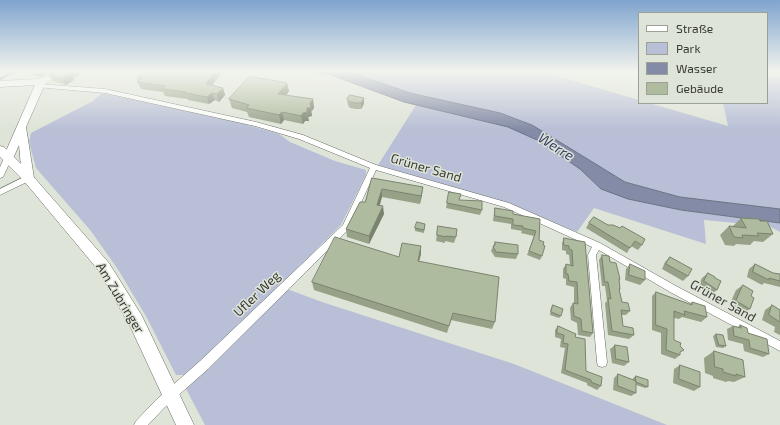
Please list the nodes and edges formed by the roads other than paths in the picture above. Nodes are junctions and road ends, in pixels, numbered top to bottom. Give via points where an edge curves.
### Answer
1 (37, 91) edge
2 (103, 91) edge
3 (22, 128) junction
4 (4, 154) edge
5 (374, 167) junction
6 (0, 175) edge
7 (28, 178) junction
8 (0, 192) edge
9 (597, 245) junction
10 (780, 346) edge
11 (602, 362) dead end
12 (171, 393) junction
13 (140, 425) edge
14 (185, 425) edge

1 - 3 main road
2 - 5 street, Grüner Sand via 243,121 301,137
3 - 4 main road
3 - 7 main road
4 - 6 street
4 - 7 main road, Am Zubringer
5 - 9 street, Grüner Sand via 506,204
5 - 12 street, Ufler Weg via 346,227
7 - 8 street
7 - 12 main road, Am Zubringer via 104,267 136,321
9 - 10 street, Grüner Sand
9 - 11 street via 592,255
12 - 13 street, Ufler Weg
12 - 14 main road, Am Zubringer

